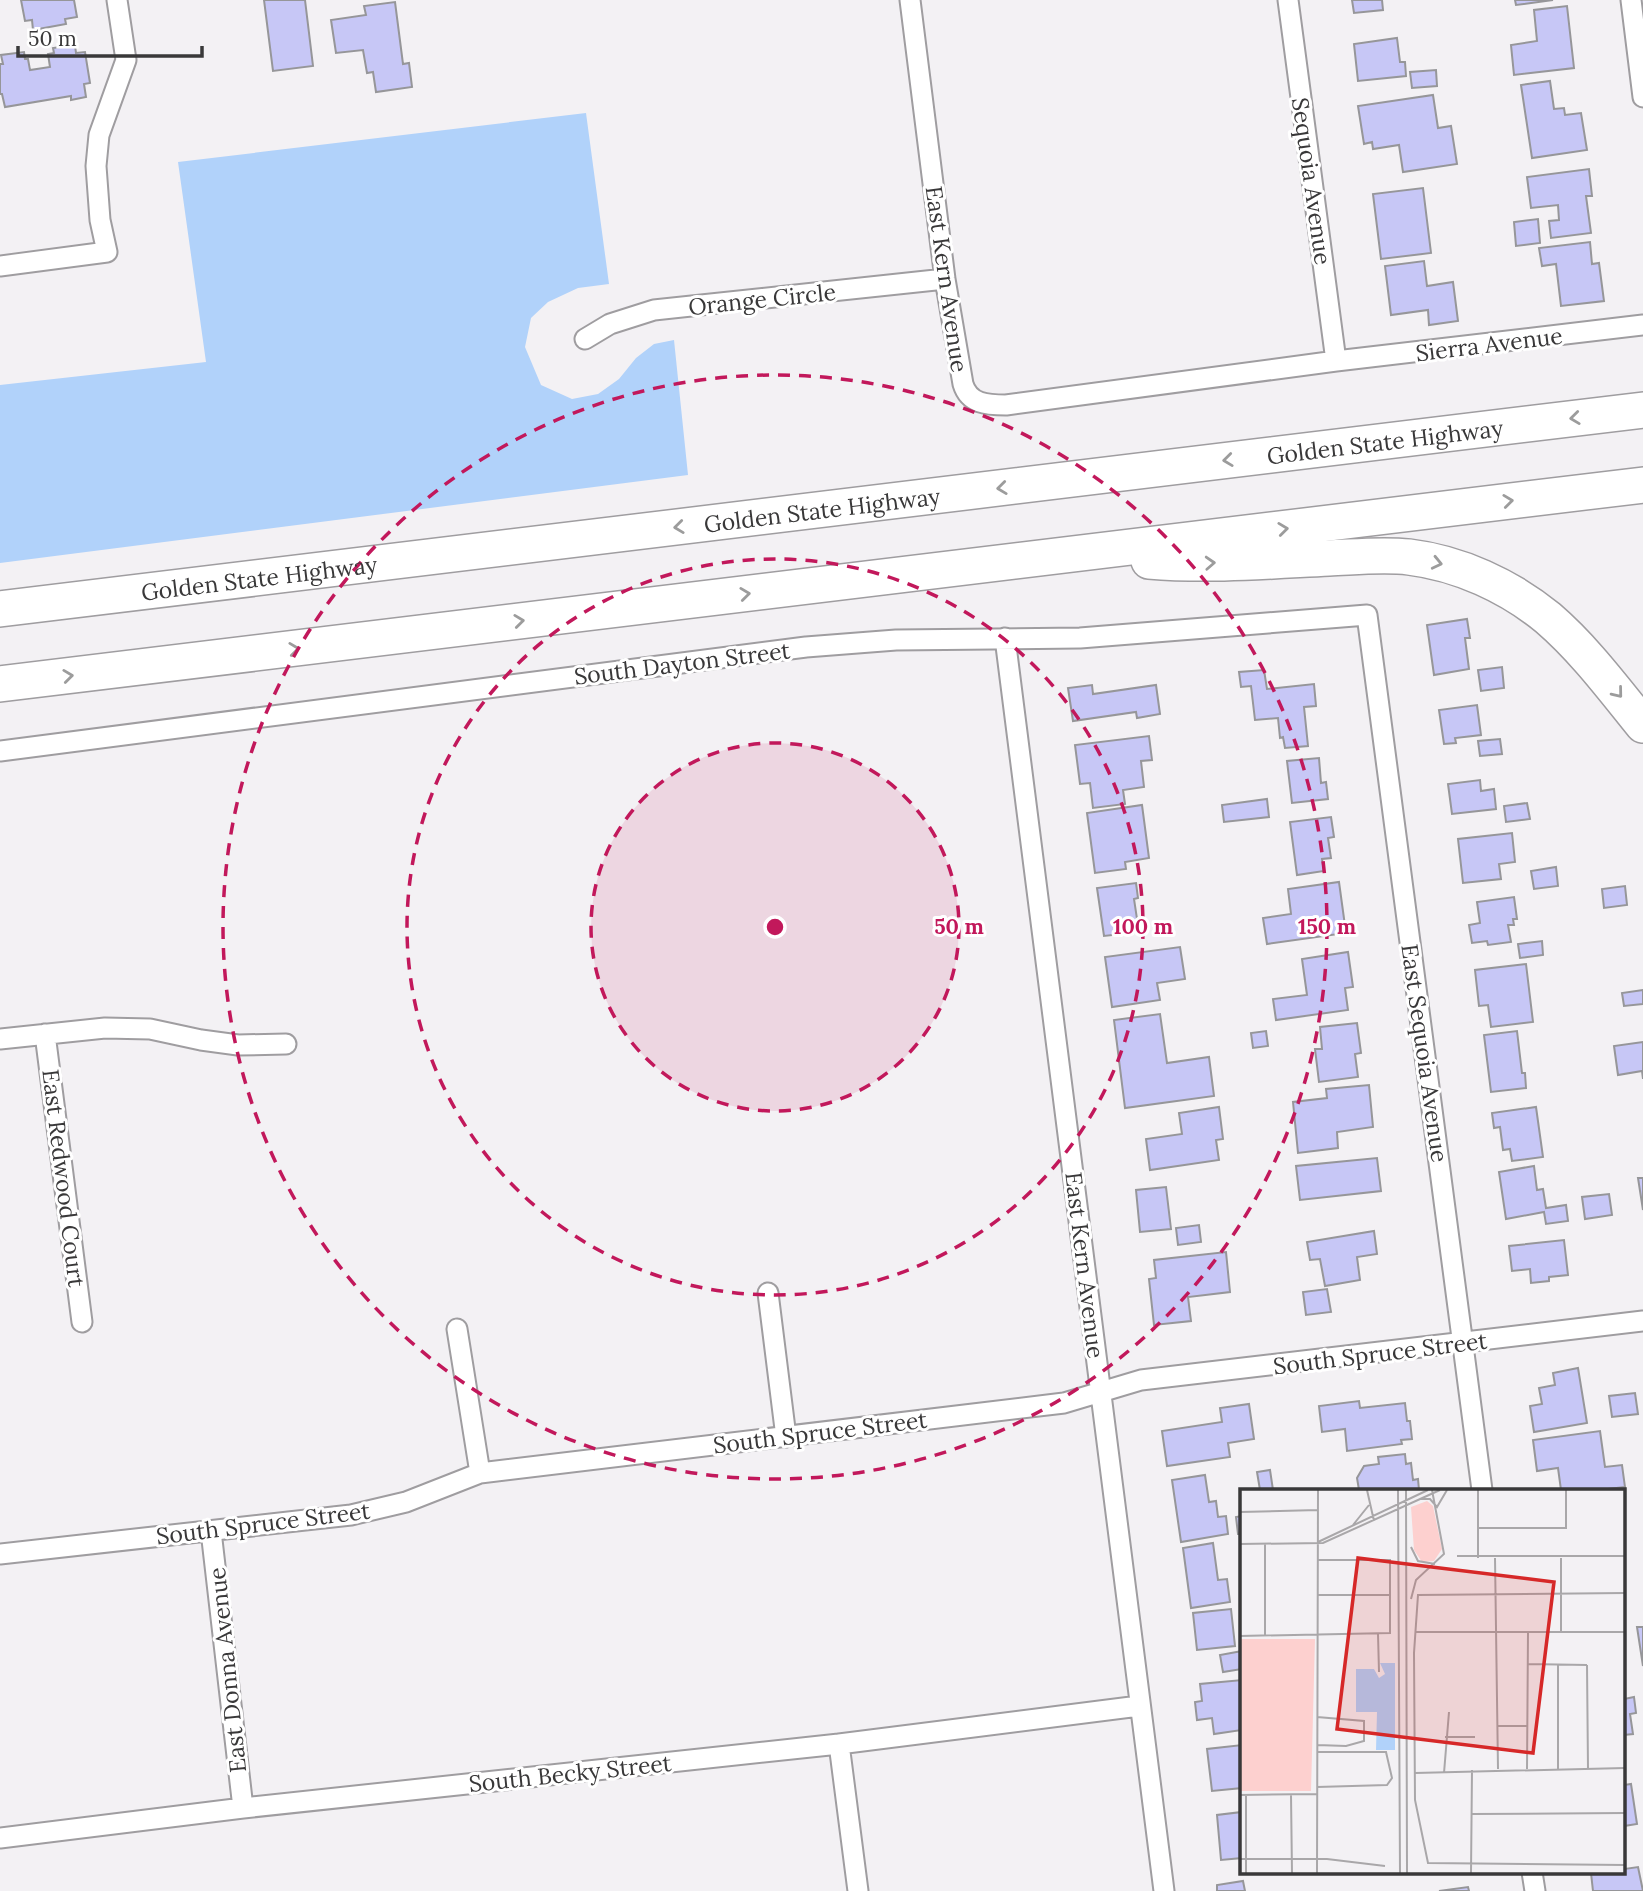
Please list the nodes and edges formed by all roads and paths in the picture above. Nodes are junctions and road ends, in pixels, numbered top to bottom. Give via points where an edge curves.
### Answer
1 (117, 0) edge
2 (910, 0) edge
3 (1288, 0) edge
4 (1631, 0) edge
5 (1643, 97) edge
6 (0, 266) edge
7 (945, 279) junction
8 (1643, 325) edge
9 (585, 339) dead end
10 (1336, 362) junction
11 (1643, 410) edge
12 (1643, 485) edge
13 (1069, 554) junction
14 (0, 609) edge
15 (1367, 615) joint
16 (1005, 638) junction
17 (0, 684) edge
18 (1643, 725) edge
19 (0, 751) edge
20 (45, 1034) junction
21 (0, 1039) edge
22 (286, 1044) dead end
23 (768, 1293) dead end
24 (1643, 1321) edge
25 (82, 1322) dead end
26 (457, 1329) dead end
27 (1463, 1343) junction
28 (1101, 1394) junction
29 (786, 1437) junction
30 (480, 1473) junction
31 (1482, 1489) edge
32 (211, 1531) junction
33 (0, 1554) edge
34 (1139, 1706) junction
35 (839, 1744) junction
36 (243, 1808) junction
37 (0, 1838) edge
38 (858, 1891) edge
39 (1164, 1891) edge

1 - 6 street via 126,60 99,135 96,166 107,252
2 - 7 street, East Kern Avenue
3 - 10 street, Sequoia Avenue
4 - 5 street
7 - 9 street, Orange Circle via 654,310 610,324
7 - 10 street, East Kern Avenue via 966,394 990,405
8 - 10 street, Sierra Avenue
11 -> 14 highway, Golden State Highway
13 -> 12 highway
17 -> 13 highway
13 -> 18 highway via 1185,564 1408,557 1443,565 1499,585 1547,618
15 - 16 street, South Dayton Street via 1080,638
15 - 27 street, East Sequoia Avenue
16 - 19 street, South Dayton Street via 806,648
16 - 28 street, East Kern Avenue
20 - 21 street
20 - 22 street via 150,1029 238,1045
20 - 25 street, East Redwood Court
23 - 29 street
24 - 27 street, South Spruce Street
26 - 30 street
27 - 28 street, South Spruce Street via 1141,1380
27 - 31 street, East Sequoia Avenue
28 - 29 street, South Spruce Street via 1064,1403
28 - 34 street, East Kern Avenue
29 - 30 street, South Spruce Street
30 - 32 street, South Spruce Street via 406,1502 351,1515
32 - 33 street, South Spruce Street
32 - 36 street, East Donna Avenue
34 - 35 street, South Becky Street
34 - 39 street, East Kern Avenue
35 - 36 street, South Becky Street
35 - 38 street
36 - 37 street, South Becky Street

